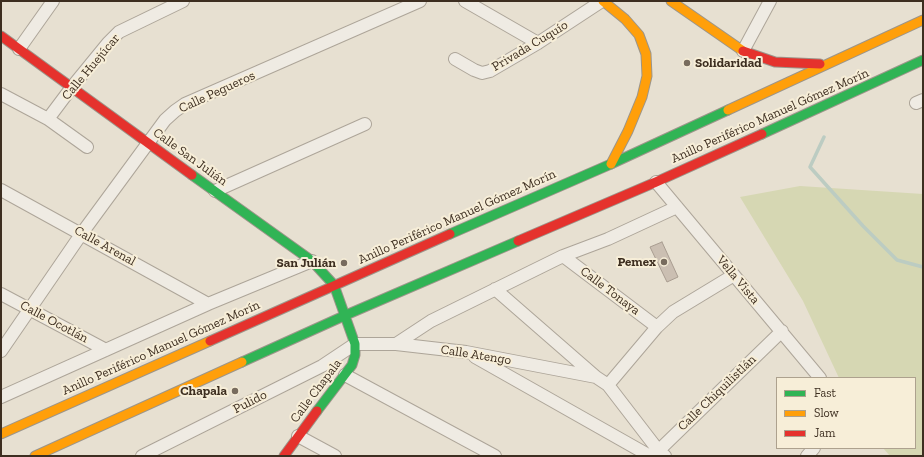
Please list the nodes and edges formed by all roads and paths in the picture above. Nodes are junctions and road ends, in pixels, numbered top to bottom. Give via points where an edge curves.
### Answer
1 (53, 1) edge
2 (183, 1) edge
3 (420, 1) edge
4 (465, 1) edge
5 (603, 1) edge
6 (671, 1) edge
7 (770, 1) edge
8 (923, 20) edge
9 (1, 36) edge
10 (538, 43) junction
11 (19, 49) junction
12 (743, 50) junction
13 (455, 59) dead end
14 (923, 60) edge
15 (824, 65) junction
16 (72, 87) junction
17 (1, 94) edge
18 (48, 119) junction
19 (365, 124) dead end
20 (149, 143) junction
21 (87, 147) dead end
22 (610, 164) junction
23 (656, 182) junction
24 (1, 190) edge
25 (215, 191) junction
26 (677, 207) junction
27 (82, 233) junction
28 (563, 256) junction
29 (312, 261) junction
30 (734, 275) junction
31 (334, 285) junction
32 (495, 289) junction
33 (1, 294) edge
34 (208, 304) junction
35 (30, 310) junction
36 (346, 315) junction
37 (658, 326) junction
38 (782, 332) junction
39 (355, 344) junction
40 (396, 344) junction
41 (106, 350) junction
42 (1, 351) edge
43 (466, 352) junction
44 (345, 375) junction
45 (596, 376) junction
46 (819, 377) edge
47 (608, 385) junction
48 (1, 397) edge
49 (1, 434) edge
50 (298, 436) junction
51 (657, 454) edge
52 (35, 456) edge
53 (142, 456) edge
54 (284, 456) edge
55 (335, 456) edge
56 (495, 456) edge

1 - 11 street
2 - 16 street, Calle Huejúcar via 119,32
3 - 20 street, Calle Pegueros via 185,104 165,120
4 - 10 street
5 - 10 street, Privada Cuquío
5 - 22 main road via 625,19 639,35 646,54 647,76 642,97 628,131
6 - 12 main road
7 - 12 street
8 - 15 main road, Anillo Periférico Manuel Gómez Morín
9 - 11 main road, Calle San Julián
10 - 13 street, Privada Cuquío via 490,71 482,73
11 - 16 main road, Calle San Julián
12 - 15 main road via 775,62
14 - 23 main road, Anillo Periférico Manuel Gómez Morín
15 - 22 main road, Anillo Periférico Manuel Gómez Morín
16 - 18 street, Calle Huejúcar
16 - 20 main road, Calle San Julián
17 - 18 street
18 - 21 street
19 - 25 street
20 - 25 main road, Calle San Julián
20 - 27 street, Calle Pegueros
22 - 31 main road, Anillo Periférico Manuel Gómez Morín
23 - 26 street, Vella Vista
23 - 36 main road, Anillo Periférico Manuel Gómez Morín
24 - 27 street, Calle Arenal
25 - 29 main road, Calle San Julián
26 - 28 street via 608,239
26 - 30 street, Vella Vista
27 - 34 street, Calle Arenal
27 - 35 street, Calle Pegueros
28 - 32 street
28 - 37 street, Calle Tonaya
29 - 31 main road, Calle San Julián
29 - 34 street
30 - 37 street via 672,312
30 - 38 street, Vella Vista
31 - 36 main road, Calle San Julián
31 - 49 main road, Anillo Periférico Manuel Gómez Morín
32 - 40 street via 431,321
32 - 45 street
33 - 35 street, Calle Ocotlán
34 - 41 street
35 - 41 street, Calle Ocotlán
35 - 42 street, Calle Pegueros
36 - 39 main road, Calle Chapala
36 - 52 main road, Anillo Periférico Manuel Gómez Morín
37 - 47 street
38 - 46 street, Vella Vista
38 - 51 street, Calle Chiquilistlán
39 - 40 street, Calle Atengo
39 - 44 main road, Calle Chapala via 352,365
39 - 53 street, Pulido via 322,366
40 - 43 street, Calle Atengo
41 - 48 street
43 - 45 street, Calle Atengo
43 - 51 street
44 - 50 main road, Calle Chapala
44 - 56 street
45 - 47 street
47 - 51 street
50 - 54 main road, Calle Chapala
50 - 55 street

